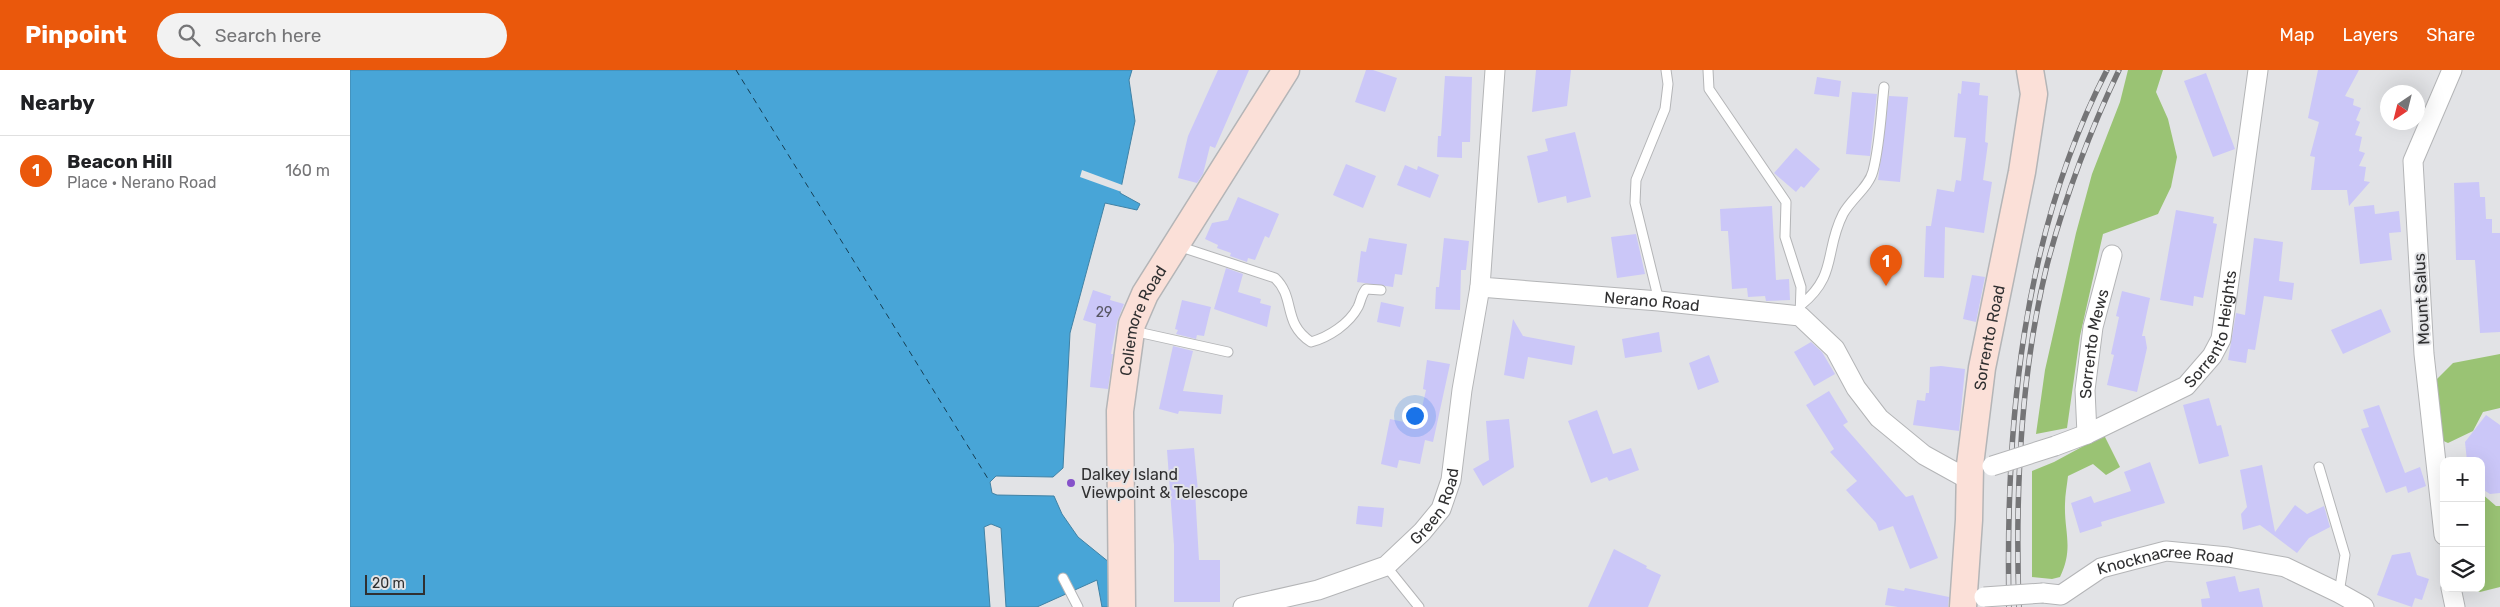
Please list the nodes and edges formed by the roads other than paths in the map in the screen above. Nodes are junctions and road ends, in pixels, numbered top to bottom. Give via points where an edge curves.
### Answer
1 (1286, 70) edge
2 (1495, 70) edge
3 (1666, 70) edge
4 (1708, 70) edge
5 (2030, 70) edge
6 (2258, 70) edge
7 (2452, 70) edge
8 (1884, 87) dead end
9 (1175, 245) junction
10 (2112, 255) dead end
11 (1480, 287) junction
12 (1380, 290) dead end
13 (1659, 301) junction
14 (1800, 310) junction
15 (1131, 331) junction
16 (1228, 352) dead end
17 (2087, 434) junction
18 (2319, 467) dead end
19 (1978, 471) junction
20 (2440, 502) edge
21 (1386, 566) junction
22 (1063, 578) dead end
23 (2452, 592) edge
24 (2056, 598) edge
25 (2339, 600) edge
26 (1971, 601) edge
27 (1078, 607) edge
28 (1122, 607) edge
29 (1243, 607) edge
30 (1419, 607) edge
31 (2364, 607) edge
32 (2455, 607) edge

1 - 9 street, Coliemore Road
2 - 11 street
3 - 13 lane via 1668,97 1636,180 1635,204
4 - 14 lane via 1709,89 1786,202 1785,238 1801,286
5 - 19 street, Sorrento Road via 2034,94 2022,172 1982,368
6 - 17 street, Sorrento Heights via 2221,339 2212,356 2186,386
7 - 20 street, Mount Salus via 2413,161 2424,354
8 - 14 lane via 1873,172 1844,212 1822,282
9 - 12 lane via 1275,278 1282,285 1299,334 1312,342 1327,338 1350,318 1366,289
9 - 15 street, Coliemore Road via 1145,294
10 - 17 street, Sorrento Mews via 2093,327 2085,390
11 - 13 street, Nerano Road
11 - 21 street, Green Road via 1451,480 1441,509
13 - 14 street, Nerano Road
14 - 19 street via 1835,350 1856,388 1880,418 1924,455
15 - 16 lane
15 - 28 street, Coliemore Road via 1120,411
17 - 19 street, Sorrento Heights, bridge
18 - 25 lane via 2345,555
19 - 26 street, Sorrento Road
21 - 29 street, Green Road via 1318,590
21 - 30 lane
22 - 27 lane
23 - 32 street
24 - 25 street, Knocknacree Road via 2101,568 2166,551 2285,567
24 - 26 street, Knocknacree Road, bridge
25 - 31 street, Knocknacree Road

